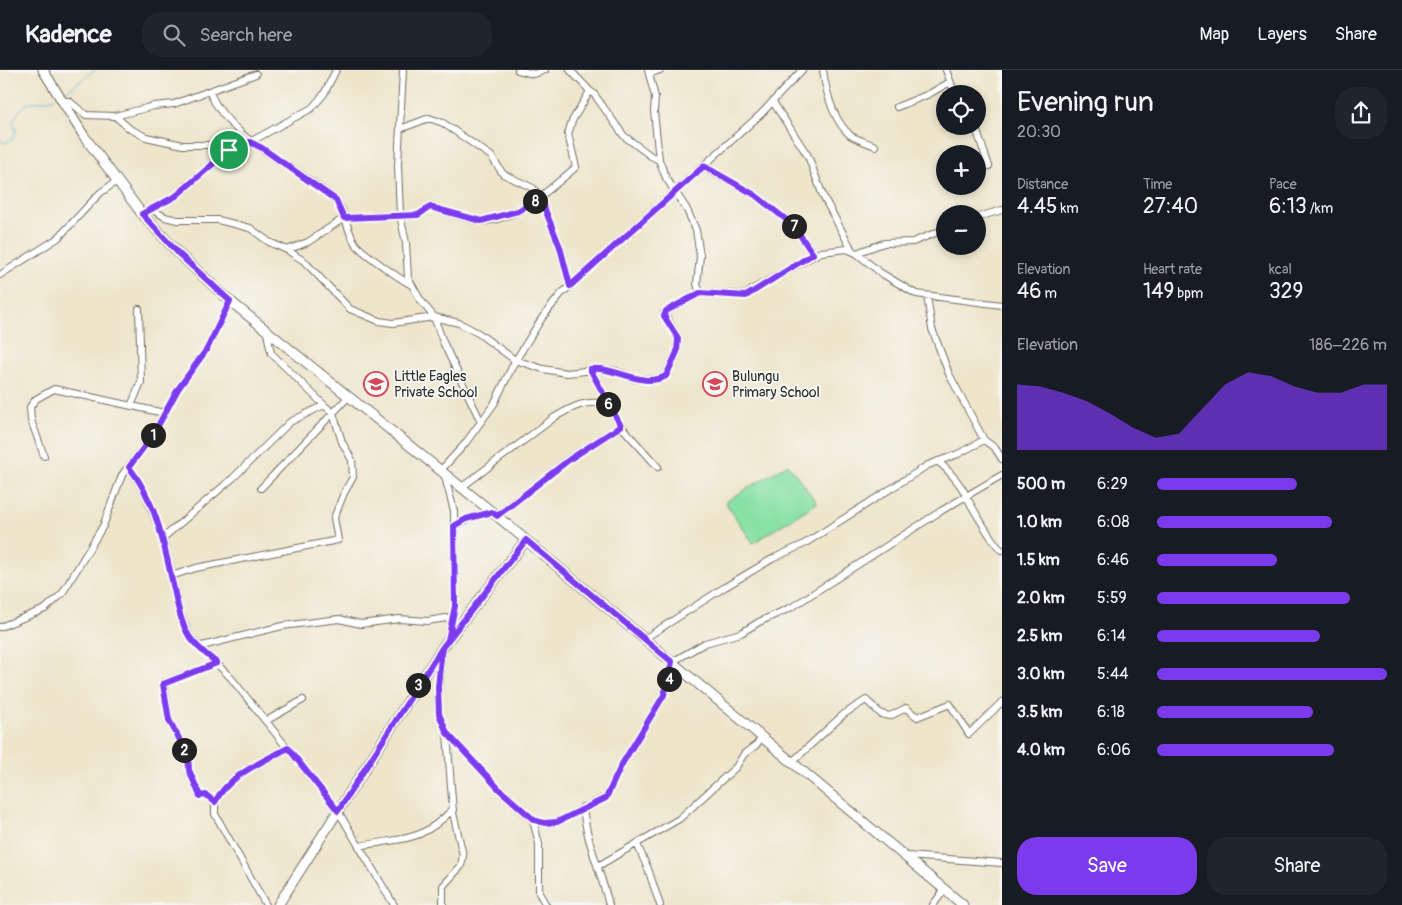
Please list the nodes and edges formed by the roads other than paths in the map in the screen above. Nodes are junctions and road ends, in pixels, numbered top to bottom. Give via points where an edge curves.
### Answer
1 (44, 70) edge
2 (336, 70) edge
3 (403, 70) edge
4 (518, 70) edge
5 (545, 70) edge
6 (570, 70) edge
7 (660, 70) edge
8 (802, 70) edge
9 (823, 70) edge
10 (946, 70) edge
11 (649, 72) edge
12 (256, 74) dead end
13 (950, 82) junction
14 (952, 85) edge
15 (209, 91) junction
16 (590, 91) junction
17 (61, 97) junction
18 (773, 102) junction
19 (897, 107) dead end
20 (115, 116) junction
21 (400, 128) junction
22 (977, 135) edge
23 (250, 142) junction
24 (875, 146) dead end
25 (229, 150) junction
26 (659, 160) junction
27 (704, 166) junction
28 (989, 166) dead end
29 (117, 181) junction
30 (675, 190) junction
31 (540, 197) junction
32 (153, 210) junction
33 (1002, 210) edge
34 (142, 214) junction
35 (400, 215) junction
36 (986, 215) edge
37 (344, 218) junction
38 (936, 233) edge
39 (805, 244) junction
40 (287, 250) junction
41 (854, 251) junction
42 (813, 254) junction
43 (803, 261) junction
44 (0, 275) edge
45 (410, 284) junction
46 (570, 286) junction
47 (700, 293) junction
48 (927, 296) junction
49 (230, 301) junction
50 (1002, 305) edge
51 (139, 309) dead end
52 (434, 317) junction
53 (267, 333) junction
54 (515, 360) junction
55 (590, 369) junction
56 (349, 396) junction
57 (324, 405) junction
58 (609, 405) junction
59 (131, 406) junction
60 (164, 413) junction
61 (333, 413) junction
62 (481, 422) junction
63 (621, 426) junction
64 (984, 440) junction
65 (44, 456) dead end
66 (1002, 459) edge
67 (938, 461) junction
68 (129, 467) junction
69 (658, 467) dead end
70 (442, 471) junction
71 (1002, 475) edge
72 (462, 487) junction
73 (261, 488) dead end
74 (966, 496) junction
75 (495, 514) junction
76 (454, 526) junction
77 (163, 538) junction
78 (526, 540) junction
79 (1002, 550) edge
80 (171, 576) junction
81 (452, 619) junction
82 (0, 627) edge
83 (644, 639) junction
84 (448, 640) junction
85 (198, 646) junction
86 (442, 648) junction
87 (672, 662) junction
88 (217, 663) junction
89 (303, 700) dead end
90 (1002, 702) edge
91 (266, 721) junction
92 (447, 733) junction
93 (762, 737) junction
94 (288, 748) junction
95 (792, 762) junction
96 (215, 802) junction
97 (583, 807) junction
98 (453, 809) junction
99 (338, 811) junction
100 (534, 820) junction
101 (637, 844) junction
102 (360, 846) junction
103 (907, 856) junction
104 (1002, 863) edge
105 (598, 866) junction
106 (945, 889) junction
107 (266, 905) edge
108 (278, 905) edge
109 (394, 905) edge
110 (443, 905) edge
111 (546, 905) edge
112 (609, 905) edge
113 (660, 905) edge
114 (933, 905) edge
115 (964, 905) edge

1 - 17 street
2 - 23 street via 324,94 312,108
3 - 21 street
4 - 5 street via 534,74
6 - 16 street
7 - 11 street
8 - 18 street
9 - 24 street via 829,102 845,130 853,138
10 - 13 street
11 - 26 street via 655,97
12 - 15 street
13 - 14 street
13 - 19 street
15 - 20 street via 174,104
15 - 23 street via 219,109
16 - 26 street via 626,138
16 - 31 street via 568,134 576,167
17 - 20 street via 86,115
17 - 29 street
18 - 27 street
18 - 41 street via 808,156 823,196
20 - 25 street via 146,137 183,145 218,145
21 - 31 street via 429,118 443,123 491,156 503,174 527,184
21 - 35 street
22 - 28 street
23 - 25 street
23 - 37 street via 336,200
25 - 32 street via 176,196
26 - 30 street
27 - 30 street
27 - 39 street via 755,195 793,225
29 - 34 street
29 - 44 street via 100,193 58,238
30 - 46 street
30 - 47 street via 696,230
31 - 35 street via 518,211 481,221 430,207 418,215
31 - 46 street via 560,247
32 - 34 street
32 - 40 street via 177,220 228,222 254,230
33 - 36 street
34 - 49 street
35 - 37 street
35 - 45 street
37 - 40 street via 308,242
37 - 45 street via 358,246
38 - 41 street via 917,241 884,243
39 - 42 street
39 - 43 street
40 - 52 street via 318,273 356,312 393,323
41 - 42 street via 838,249
41 - 48 street via 881,273 912,292
42 - 43 street
43 - 47 street via 746,296
45 - 52 street
46 - 54 street via 542,318
47 - 55 street via 664,313 678,338 677,352 664,378 635,379 616,371
48 - 50 street
48 - 64 street via 932,329 949,374
49 - 53 street
49 - 60 street via 207,349
51 - 59 street via 141,382
52 - 54 street via 468,327
52 - 62 street
53 - 56 street
53 - 57 street via 272,353
54 - 55 street via 557,372
54 - 62 street via 502,390
55 - 58 street
56 - 61 street
56 - 70 street
57 - 61 street
57 - 77 street via 290,422 233,478
58 - 63 street
58 - 72 street via 590,402 570,408
59 - 60 street
59 - 65 street via 59,388 46,393 30,407
60 - 68 street via 153,435
61 - 73 street
61 - 80 street via 342,442 352,460 353,477 334,518 338,540 196,568
62 - 70 street
63 - 69 street
63 - 75 street
64 - 66 street
64 - 67 street
67 - 74 street
67 - 83 street via 804,544 725,587
68 - 77 street via 145,493
68 - 82 street via 122,475 103,526 59,598 45,610
70 - 72 street
70 - 76 street via 454,511
71 - 74 street
72 - 75 street
74 - 79 street via 994,545
74 - 87 street via 792,607 741,633 710,640
75 - 76 street via 466,519
75 - 78 street
76 - 81 street via 455,606
77 - 80 street
78 - 83 street
78 - 84 street
80 - 85 street via 185,626
81 - 84 street
81 - 85 street via 399,619 361,624 339,618 282,626
83 - 87 street
84 - 86 street
85 - 88 street
86 - 92 street via 438,699 439,714
86 - 99 street
87 - 93 street
87 - 97 street via 664,695 622,764 610,792 603,800
88 - 91 street
88 - 96 street via 163,685 169,720 188,755 196,789 200,796 206,795
89 - 91 street
90 - 95 street via 970,734 950,704 917,718 906,708 890,716 881,714 866,700 844,714
91 - 94 street
92 - 98 street
92 - 100 street via 500,790
93 - 95 street
93 - 101 street via 736,767 679,819
94 - 96 street via 238,776
94 - 99 street
95 - 103 street
96 - 107 street via 215,814
97 - 100 street via 557,822
97 - 105 street
98 - 102 street via 438,825 418,837
98 - 110 street via 463,858 461,866 443,886
99 - 102 street
99 - 108 street
100 - 111 street via 539,844 539,893
101 - 105 street
101 - 113 street
102 - 109 street
103 - 104 street
103 - 106 street
105 - 112 street
106 - 114 street
106 - 115 street

